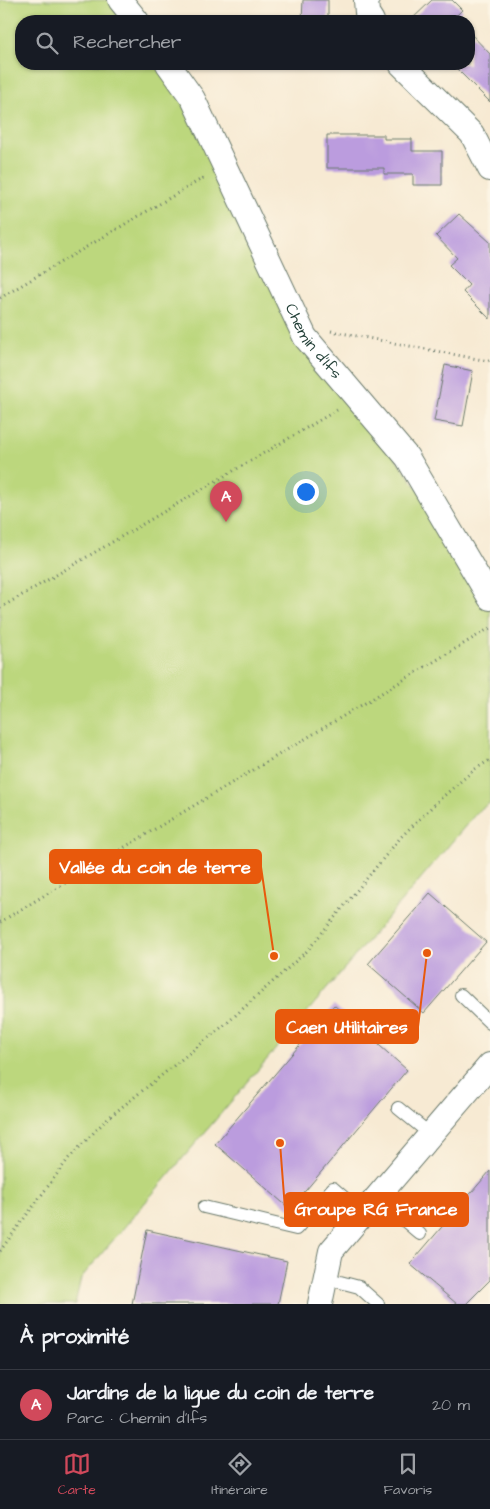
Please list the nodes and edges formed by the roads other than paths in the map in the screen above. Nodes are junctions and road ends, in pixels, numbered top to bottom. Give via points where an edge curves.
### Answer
1 (120, 0) edge
2 (366, 0) edge
3 (132, 15) edge
4 (369, 15) edge
5 (172, 70) edge
6 (406, 70) edge
7 (490, 169) edge
8 (490, 598) edge
9 (461, 995) dead end
10 (490, 1023) edge
11 (490, 1065) edge
12 (398, 1108) dead end
13 (430, 1134) junction
14 (370, 1205) junction
15 (204, 1207) dead end
16 (420, 1234) dead end
17 (325, 1278) junction
18 (320, 1304) edge
19 (378, 1304) edge

1 - 3 street
2 - 4 street
5 - 8 street, Chemin d'Ifs via 193,99 305,337 407,457
6 - 7 street via 472,134
9 - 10 lane
11 - 13 street
12 - 13 lane
13 - 14 street
14 - 15 lane via 333,1188 296,1229
14 - 16 lane via 399,1218
14 - 17 street via 331,1251
17 - 18 street
17 - 19 lane via 359,1287

